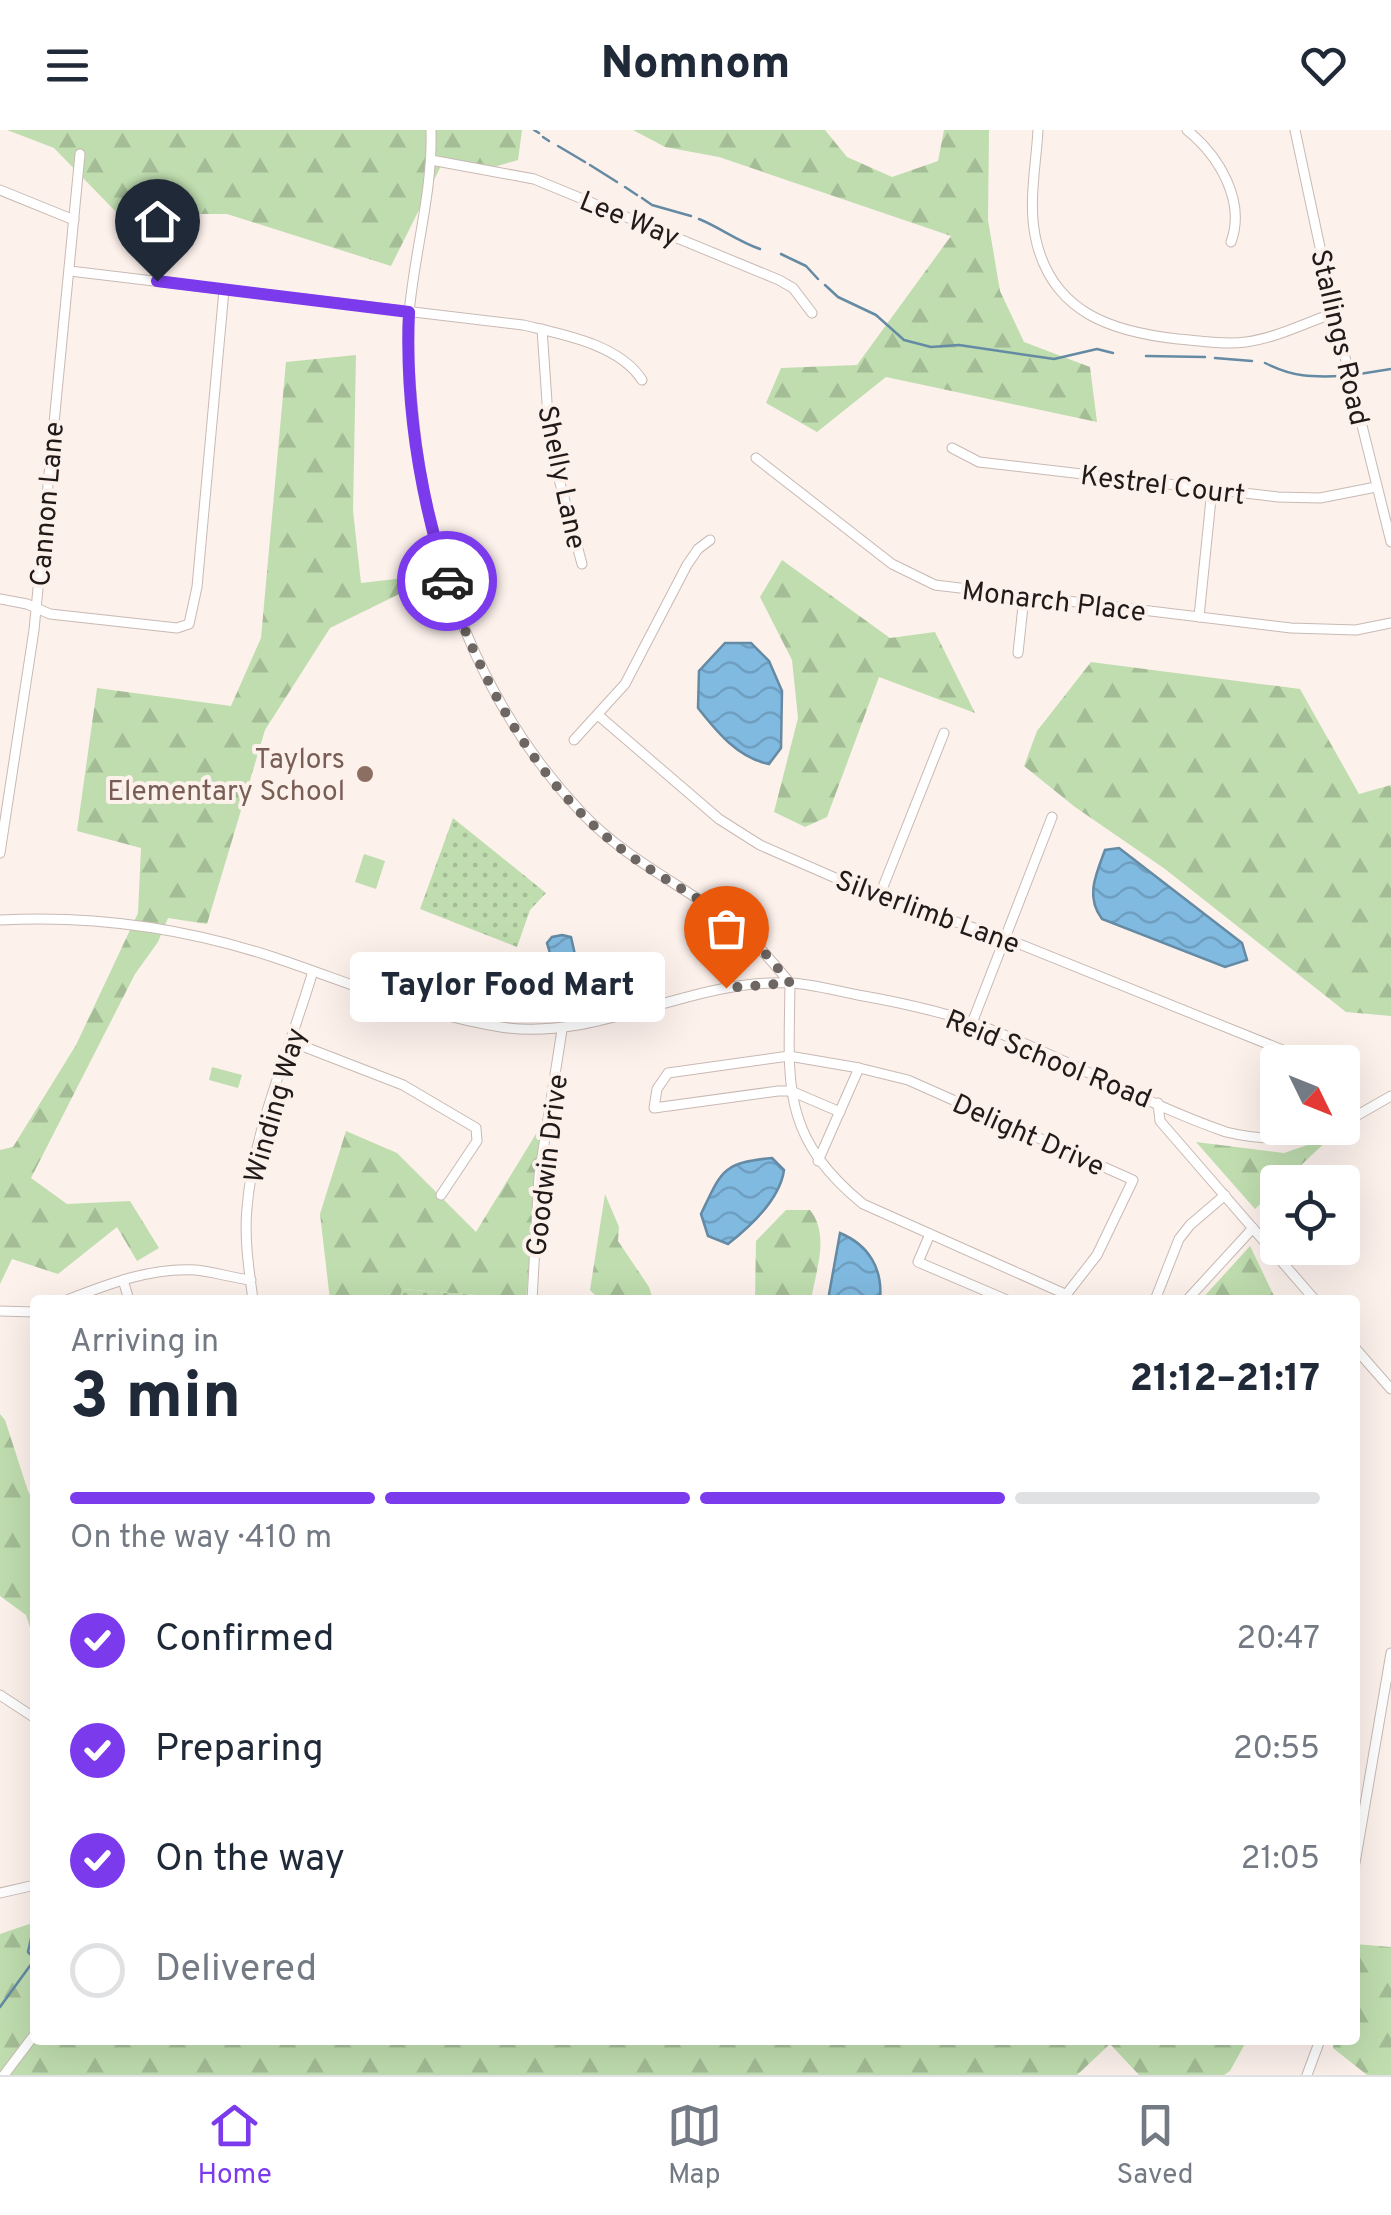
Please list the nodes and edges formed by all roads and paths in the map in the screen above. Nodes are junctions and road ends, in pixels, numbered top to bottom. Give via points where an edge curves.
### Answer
1 (431, 130) edge
2 (1038, 130) edge
3 (1187, 130) edge
4 (1294, 130) edge
5 (80, 154) dead end
6 (431, 160) junction
7 (0, 190) edge
8 (74, 220) junction
9 (1231, 242) dead end
10 (70, 270) junction
11 (224, 290) junction
12 (409, 312) junction
13 (812, 313) dead end
14 (1334, 314) junction
15 (542, 330) junction
16 (642, 380) dead end
17 (952, 448) dead end
18 (756, 458) dead end
19 (1376, 486) junction
20 (1212, 490) junction
21 (710, 540) dead end
22 (1391, 542) edge
23 (582, 564) dead end
24 (1024, 597) junction
25 (0, 600) edge
26 (36, 608) junction
27 (1199, 617) junction
28 (1391, 623) edge
29 (1018, 653) dead end
30 (598, 715) junction
31 (944, 733) dead end
32 (574, 740) dead end
33 (1052, 817) dead end
34 (0, 853) edge
35 (880, 897) junction
36 (0, 920) edge
37 (1002, 937) junction
38 (312, 971) junction
39 (790, 983) junction
40 (972, 1023) junction
41 (562, 1030) junction
42 (292, 1042) junction
43 (1270, 1045) edge
44 (789, 1056) junction
45 (859, 1068) junction
46 (791, 1091) junction
47 (1391, 1096) edge
48 (1158, 1103) junction
49 (1378, 1104) junction
50 (1391, 1105) edge
51 (840, 1112) junction
52 (1360, 1114) edge
53 (1260, 1138) edge
54 (818, 1161) junction
55 (441, 1195) dead end
56 (1225, 1195) junction
57 (1252, 1228) junction
58 (930, 1234) junction
59 (124, 1280) junction
60 (250, 1280) junction
61 (81, 1295) edge
62 (127, 1295) edge
63 (252, 1295) edge
64 (532, 1295) edge
65 (994, 1295) edge
66 (1060, 1295) edge
67 (1066, 1295) edge
68 (1158, 1295) edge
69 (1192, 1295) edge
70 (1311, 1295) edge
71 (0, 1311) edge
72 (30, 1312) edge
73 (1360, 1354) edge
74 (1391, 1389) edge
75 (1391, 1652) edge
76 (0, 1695) edge
77 (30, 1715) edge
78 (1360, 1835) edge
79 (30, 1886) edge
80 (0, 1893) edge
81 (30, 2041) edge
82 (1318, 2045) edge
83 (4, 2075) edge
84 (1307, 2075) edge

1 - 6 street
2 - 14 street via 1032,209 1037,244 1055,283 1087,314 1133,334 1228,343
3 - 9 street via 1230,188 1237,214
4 - 14 street, Stallings Road
5 - 8 street, Cannon Lane
6 - 12 street
6 - 13 street, Lee Way via 534,179 779,280
7 - 8 street
8 - 10 street, Cannon Lane
10 - 11 street
10 - 26 street, Cannon Lane
11 - 12 street
11 - 26 street via 189,624 177,628
12 - 15 street
12 - 39 street via 413,414 432,532 466,634 504,709 590,822 741,930
14 - 19 street, Stallings Road
15 - 16 street via 617,356
15 - 23 street, Shelly Lane via 550,446
17 - 20 street, Kestrel Court via 979,462
18 - 24 street, Monarch Place via 908,574 947,587
19 - 20 street, Kestrel Court via 1302,499
19 - 22 street, Stallings Road
20 - 27 street
21 - 30 street via 687,564 625,684
24 - 27 street, Monarch Place
24 - 29 street
25 - 26 street
26 - 34 street, Cannon Lane
27 - 28 street, Monarch Place via 1334,631
30 - 32 street
30 - 35 street, Silverlimb Lane via 718,819 760,845
31 - 35 street
33 - 37 street
35 - 37 street, Silverlimb Lane
36 - 38 street, Reid School Road via 152,926
37 - 40 street
37 - 43 street, Silverlimb Lane
38 - 41 street, Reid School Road via 478,1022
38 - 42 street, Winding Way
39 - 40 street, Reid School Road
39 - 41 street, Reid School Road via 697,993
39 - 44 street
40 - 48 street, Reid School Road
41 - 64 street, Goodwin Drive via 539,1176
42 - 55 street via 403,1084 476,1128 477,1141
42 - 60 street, Winding Way via 250,1182
44 - 45 street, Delight Drive
44 - 46 street
44 - 46 street, Delight Drive via 668,1074 654,1108
45 - 51 street
45 - 67 street, Delight Drive via 908,1080 1133,1180 1097,1255
46 - 51 street
46 - 54 street via 802,1134
47 - 49 street
48 - 53 street, Reid School Road via 1212,1127
48 - 56 street via 1160,1121
49 - 50 street
49 - 52 street
51 - 54 street
54 - 58 street via 863,1204
56 - 57 street
56 - 68 street via 1179,1239
57 - 69 street
57 - 70 street
58 - 65 street via 918,1262
58 - 66 street
59 - 60 street via 182,1270
59 - 61 street
59 - 62 street
60 - 63 street, Winding Way
71 - 72 street
73 - 74 street
75 - 78 street
76 - 77 street
79 - 80 street
81 - 83 street
82 - 84 street

